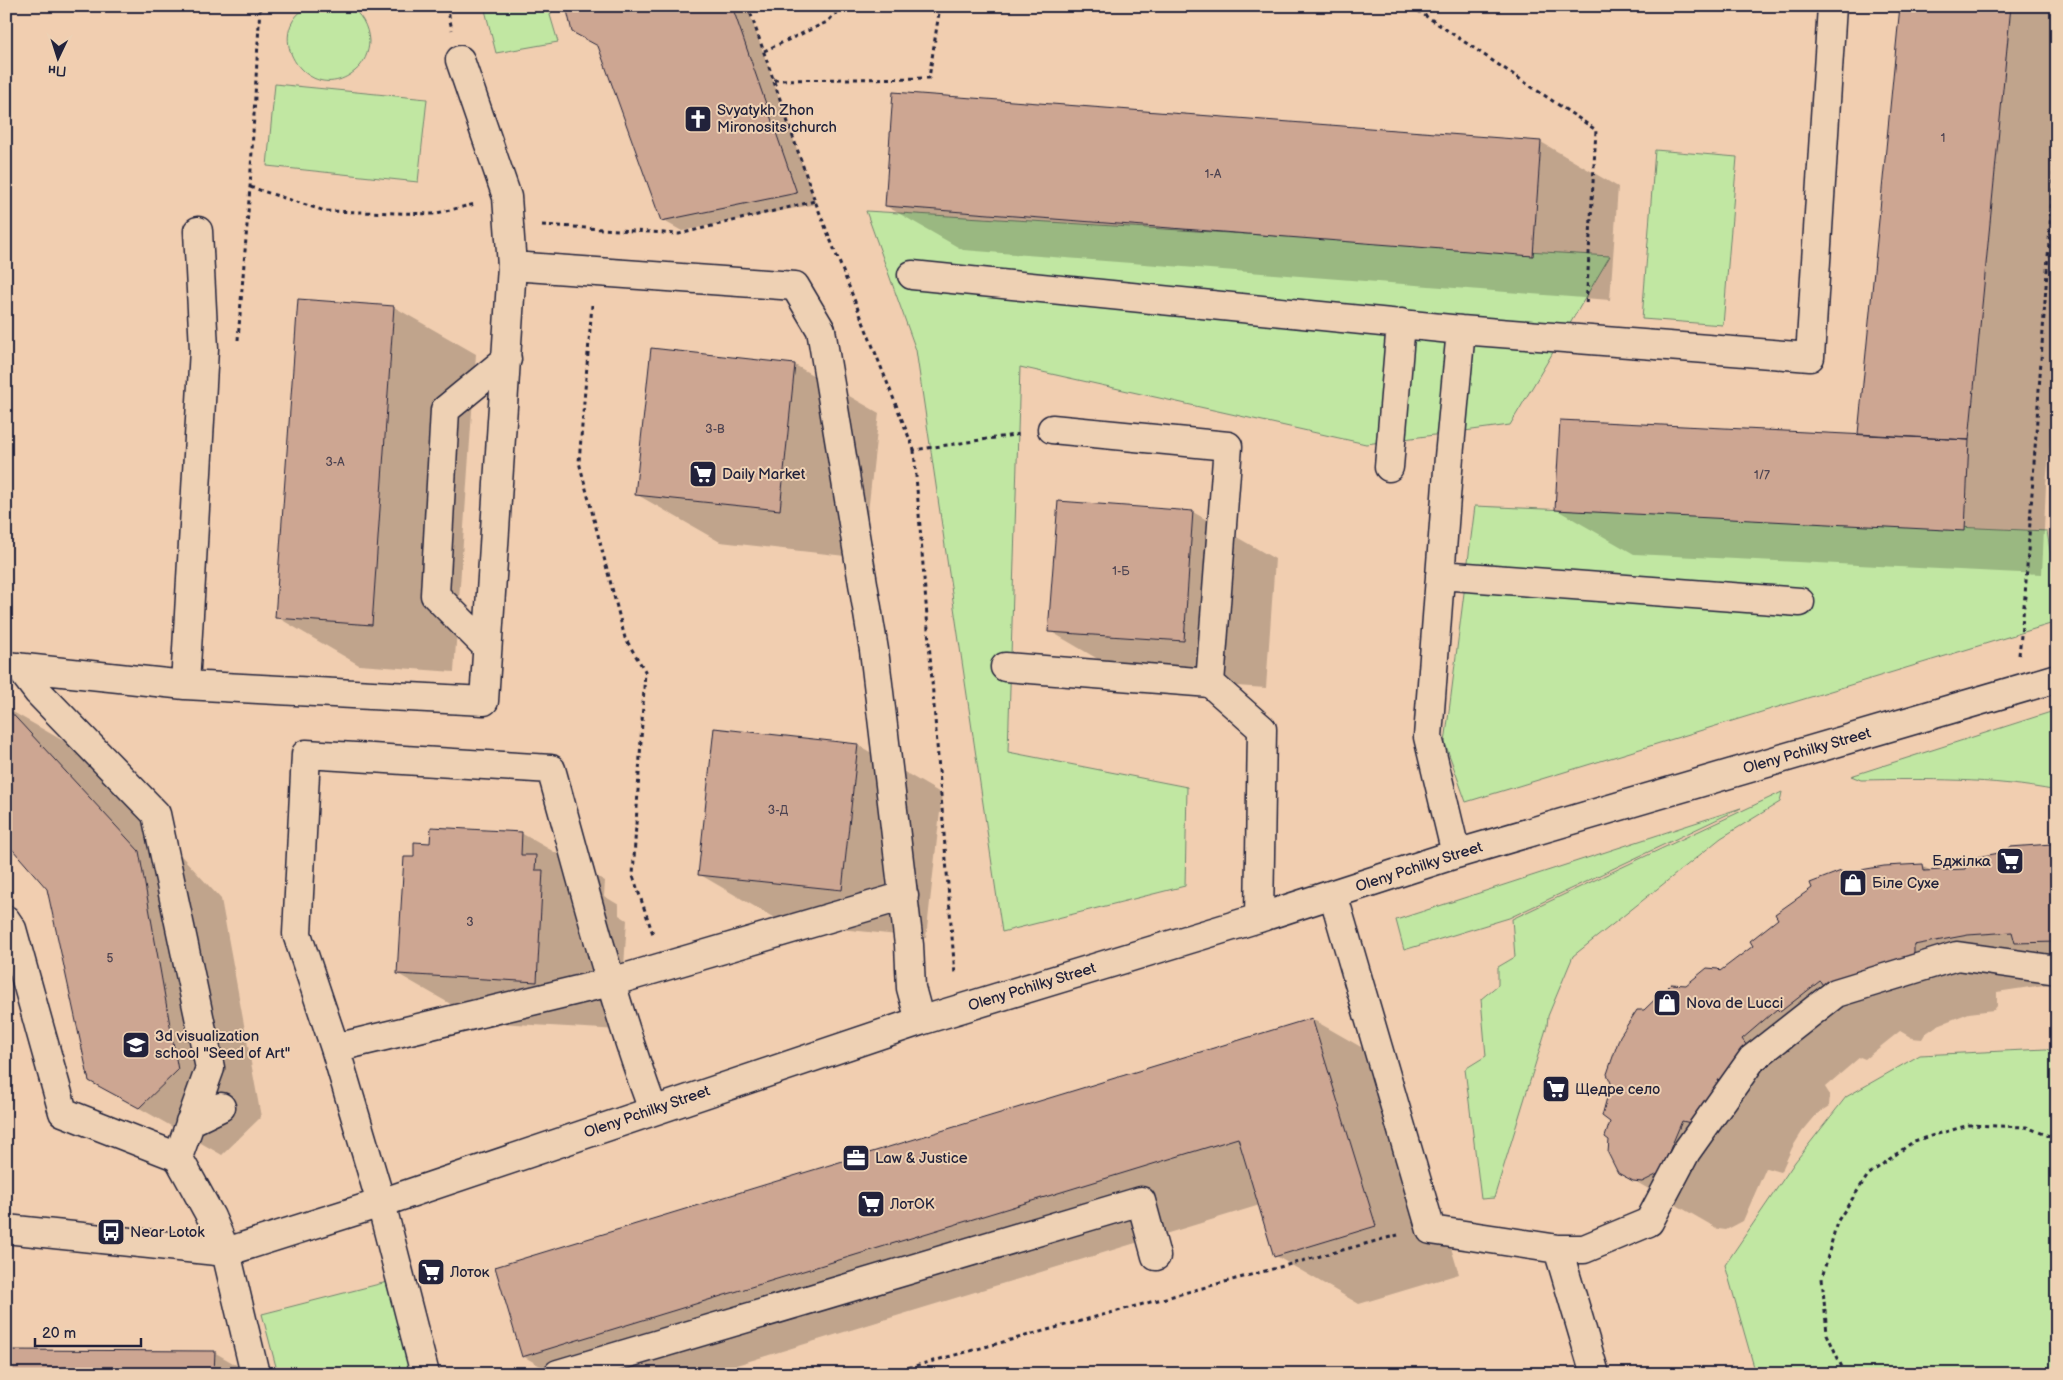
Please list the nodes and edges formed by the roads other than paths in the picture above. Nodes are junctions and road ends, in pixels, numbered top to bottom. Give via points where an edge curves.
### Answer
1 (1832, 6) edge
2 (460, 60) dead end
3 (198, 231) dead end
4 (512, 266) junction
5 (912, 275) dead end
6 (1401, 323) junction
7 (1461, 330) junction
8 (507, 359) junction
9 (1052, 429) road end
10 (1389, 467) dead end
11 (1440, 575) junction
12 (1800, 602) dead end
13 (486, 647) junction
14 (13, 666) edge
15 (1005, 667) dead end
16 (2057, 678) edge
17 (1210, 683) junction
18 (184, 685) junction
19 (1456, 854) junction
20 (1333, 894) junction
21 (904, 896) junction
22 (1259, 918) junction
23 (6, 920) edge
24 (2057, 970) edge
25 (611, 982) junction
26 (920, 1020) junction
27 (335, 1048) junction
28 (221, 1107) dead end
29 (653, 1110) junction
30 (190, 1122) junction
31 (178, 1157) junction
32 (381, 1203) junction
33 (6, 1229) edge
34 (1558, 1249) junction
35 (226, 1252) junction
36 (1156, 1256) dead end
37 (254, 1374) edge
38 (425, 1374) edge
39 (558, 1374) edge
40 (1595, 1374) edge

1 - 7 street via 1810,357
2 - 4 street via 508,209
3 - 18 street via 204,349
4 - 8 street
4 - 21 street via 795,286 821,330 874,650
5 - 6 street
6 - 7 street
6 - 10 street
7 - 11 street
8 - 13 street
8 - 13 street via 445,410 435,595
9 - 17 street via 1228,446
11 - 12 street
11 - 19 street via 1428,737
13 - 18 street via 484,701
14 - 18 street
14 - 30 street via 156,814 210,1068
15 - 17 street
16 - 19 street, Oleny Pchilky Street
17 - 22 street via 1262,729
19 - 20 street, Oleny Pchilky Street
20 - 22 street, Oleny Pchilky Street
20 - 34 street via 1431,1230
21 - 25 street
21 - 26 street via 911,988
22 - 26 street, Oleny Pchilky Street
23 - 31 street via 12,928 63,1112
24 - 34 street via 1957,956 1836,992 1752,1059 1686,1152 1649,1222 1584,1249
25 - 27 street
25 - 27 street via 551,768 306,754 297,934
25 - 29 street
26 - 29 street, Oleny Pchilky Street
27 - 32 street
28 - 30 street
29 - 32 street, Oleny Pchilky Street
30 - 31 street
31 - 35 street
32 - 35 street, Oleny Pchilky Street
32 - 38 street
33 - 35 street, Oleny Pchilky Street
34 - 40 street
35 - 37 street
36 - 39 street via 1141,1200

